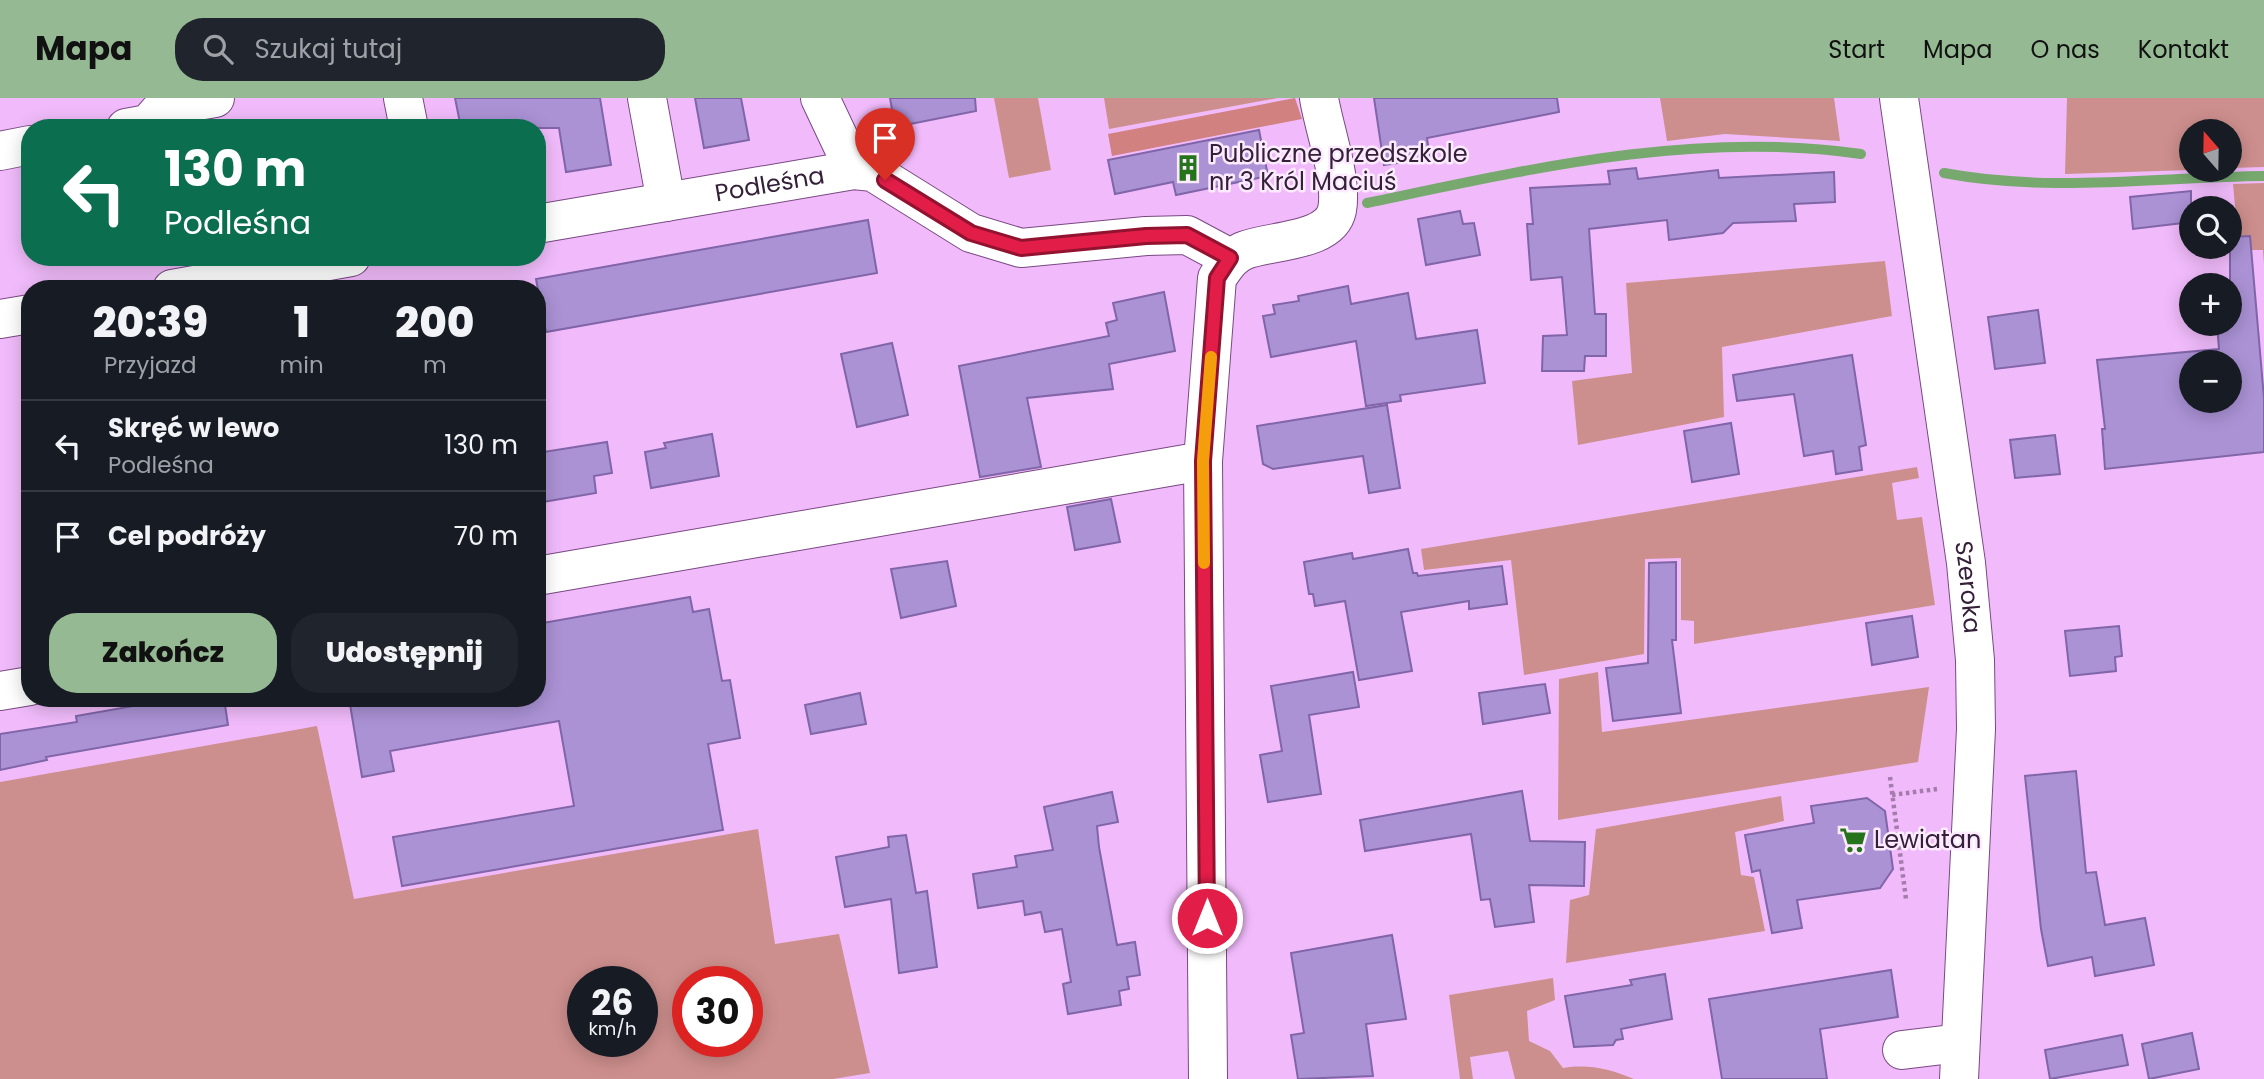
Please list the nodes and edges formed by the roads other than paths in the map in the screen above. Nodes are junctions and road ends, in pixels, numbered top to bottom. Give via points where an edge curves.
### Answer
1 (215, 98) edge
2 (403, 98) edge
3 (646, 98) edge
4 (820, 98) edge
5 (1319, 98) edge
6 (1899, 98) edge
7 (167, 103) edge
8 (153, 119) edge
9 (407, 119) edge
10 (21, 146) edge
11 (0, 150) edge
12 (855, 170) junction
13 (666, 202) junction
14 (546, 222) edge
15 (1230, 258) junction
16 (275, 266) edge
17 (174, 278) edge
18 (21, 316) edge
19 (0, 319) edge
20 (1203, 461) junction
21 (696, 570) dead end
22 (546, 574) edge
23 (546, 596) edge
24 (21, 662) edge
25 (0, 666) edge
26 (21, 688) edge
27 (0, 691) edge
28 (1902, 1050) dead end
29 (1960, 1061) edge
30 (1208, 1079) edge

1 - 7 street
2 - 9 street
3 - 13 street
4 - 12 street
5 - 15 street via 1338,192 1337,212 1326,228
6 - 29 street, Szeroka via 1966,563 1975,660 1976,729
7 - 8 street
10 - 11 street
12 - 13 street, Podleśna
12 - 15 street, Podleśna via 873,172 971,233 1021,248 1187,235
13 - 14 street, Podleśna
15 - 20 street via 1217,278
16 - 17 street
18 - 19 street
20 - 22 street
20 - 30 street
21 - 23 street
24 - 25 street
26 - 27 street
28 - 29 street

